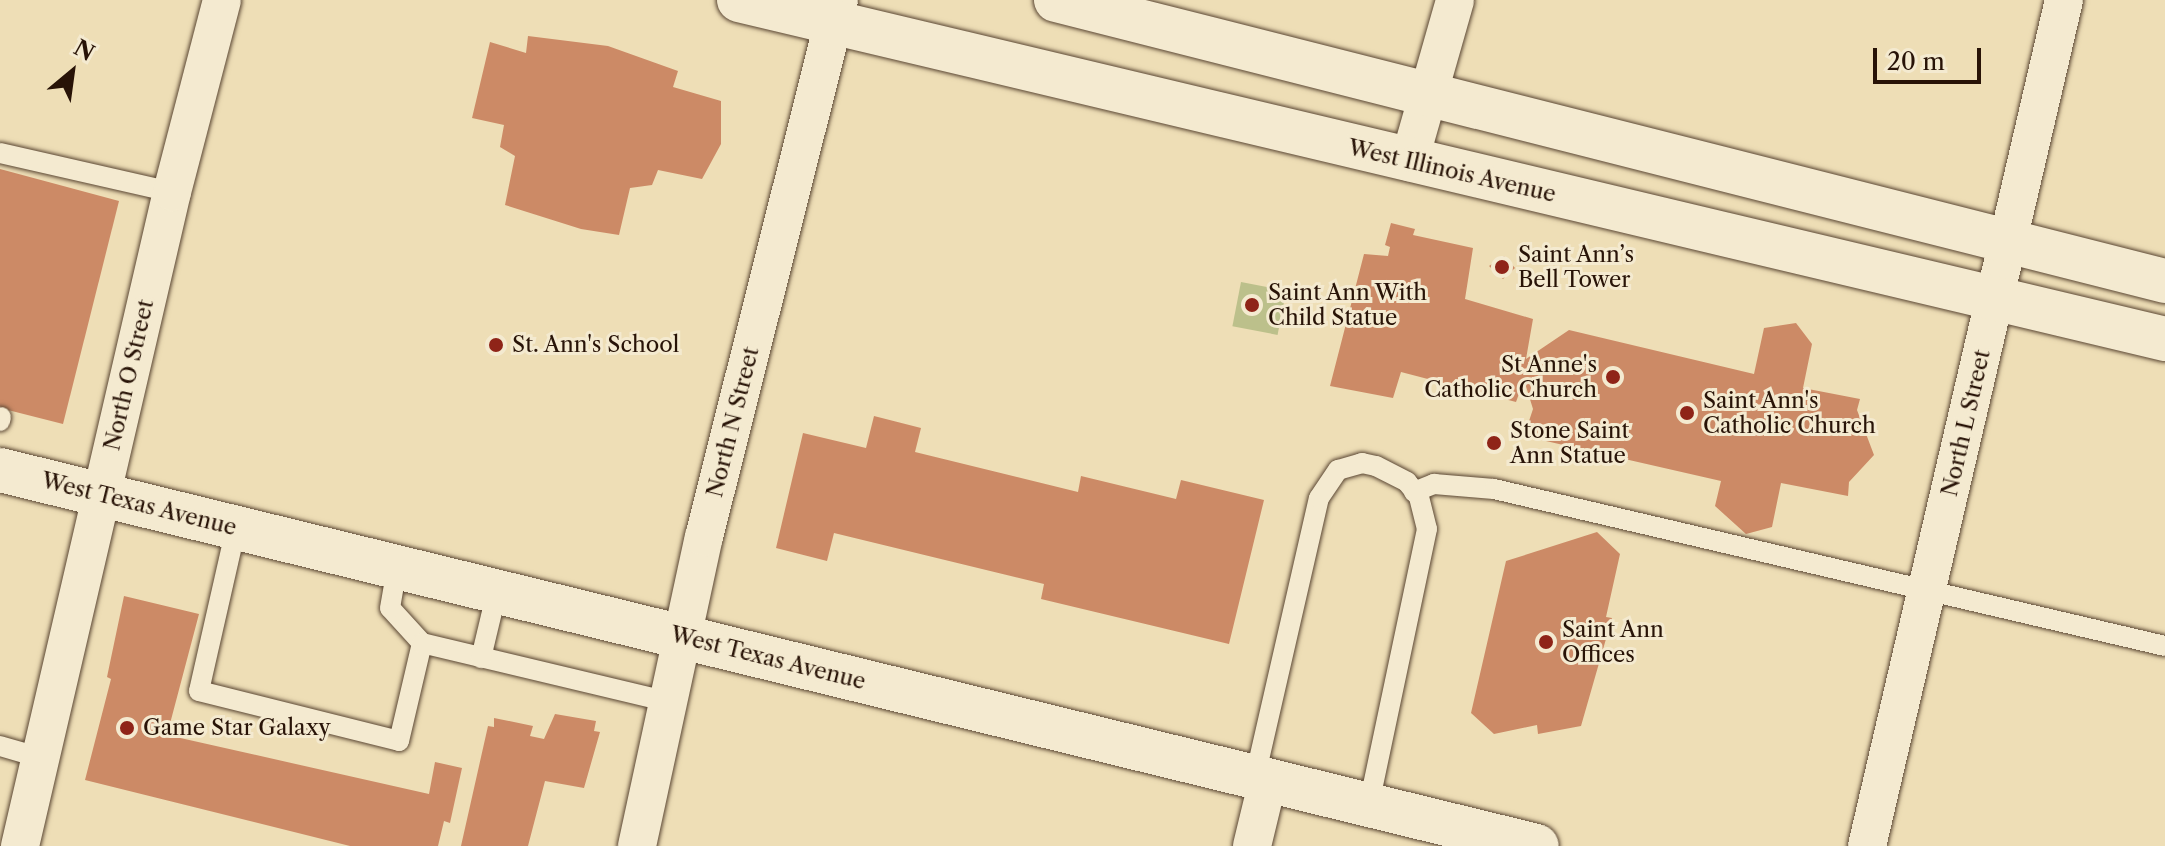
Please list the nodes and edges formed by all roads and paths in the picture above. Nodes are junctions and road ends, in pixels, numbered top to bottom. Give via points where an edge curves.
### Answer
1 (222, 0) edge
2 (739, 0) edge
3 (1056, 0) edge
4 (1455, 0) edge
5 (2064, 0) edge
6 (836, 11) edge
7 (1433, 91) junction
8 (0, 153) edge
9 (1409, 162) junction
10 (172, 192) junction
11 (2008, 238) junction
12 (2165, 281) edge
13 (1995, 297) junction
14 (2165, 339) edge
15 (0, 470) edge
16 (1414, 492) junction
17 (101, 495) junction
18 (236, 528) junction
19 (397, 568) junction
20 (1927, 589) junction
21 (497, 591) junction
22 (686, 638) junction
23 (422, 643) junction
24 (2165, 646) edge
25 (481, 658) junction
26 (670, 702) junction
27 (0, 746) edge
28 (38, 757) junction
29 (1261, 778) junction
30 (1369, 805) junction
31 (20, 846) edge
32 (637, 846) edge
33 (1252, 846) edge
34 (1537, 846) edge
35 (1867, 846) edge

1 - 10 street, North O Street
2 - 6 main road, West Illinois Avenue
3 - 7 main road
4 - 7 street
5 - 11 street, North L Street
6 - 9 main road, West Illinois Avenue
6 - 22 street, North N Street via 704,537
7 - 9 street
7 - 11 main road
8 - 10 lane
9 - 13 main road, West Illinois Avenue
10 - 17 street, North O Street
11 - 12 main road
11 - 13 street, North L Street
13 - 14 main road, West Illinois Avenue
13 - 20 street, North L Street
15 - 17 main road, West Texas Avenue
16 - 20 lane via 1434,484 1494,489
16 - 29 lane via 1396,472 1362,463 1338,470 1325,485
16 - 30 lane via 1424,511 1426,545
17 - 18 main road, West Texas Avenue
17 - 28 street, North O Street
18 - 19 main road, West Texas Avenue
18 - 23 lane via 199,691 399,741
19 - 21 main road, West Texas Avenue
19 - 23 lane via 390,608
20 - 24 lane
20 - 35 street, North L Street
21 - 22 main road, West Texas Avenue
21 - 25 lane
22 - 26 street, North N Street
22 - 29 main road, West Texas Avenue
23 - 25 lane
25 - 26 lane
26 - 32 street, North N Street
27 - 28 lane
28 - 31 street, North O Street
29 - 30 main road, West Texas Avenue
29 - 33 street
30 - 34 main road, West Texas Avenue

